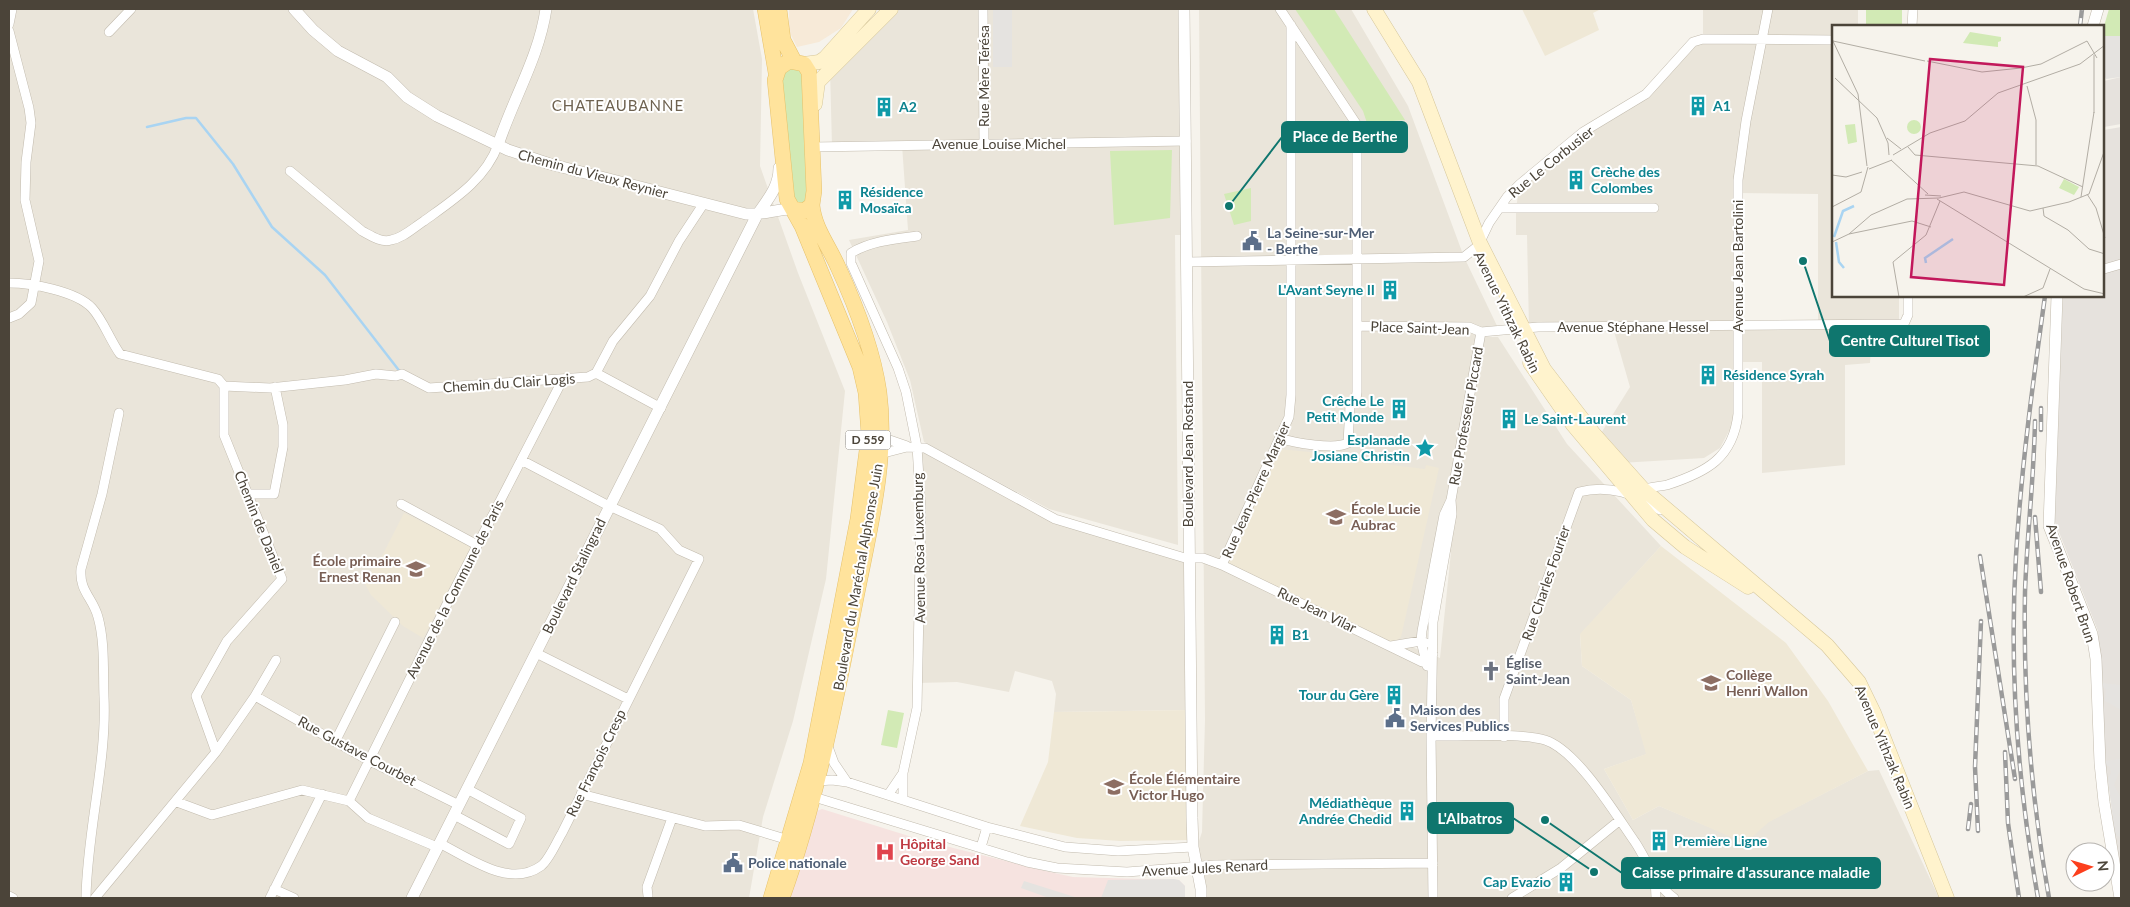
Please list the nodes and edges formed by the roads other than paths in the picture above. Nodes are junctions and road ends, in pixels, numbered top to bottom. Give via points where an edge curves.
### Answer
1 (12, 9) edge
2 (131, 9) edge
3 (294, 9) edge
4 (546, 9) edge
5 (764, 9) edge
6 (779, 9) edge
7 (869, 9) edge
8 (891, 9) edge
9 (983, 9) edge
10 (1184, 9) edge
11 (1280, 9) edge
12 (1366, 9) edge
13 (1374, 9) edge
14 (1768, 9) edge
15 (1913, 9) edge
16 (2098, 9) edge
17 (9, 24) edge
18 (1291, 25) junction
19 (1912, 25) edge
20 (2093, 25) edge
21 (9, 32) edge
22 (109, 32) dead end
23 (1762, 39) junction
24 (1832, 40) edge
25 (799, 63) junction
26 (776, 73) junction
27 (811, 122) junction
28 (780, 138) junction
29 (1186, 141) junction
30 (984, 144) junction
31 (498, 145) junction
32 (812, 147) junction
33 (290, 171) dead end
34 (704, 203) junction
35 (812, 205) junction
36 (1500, 208) junction
37 (1654, 208) dead end
38 (793, 209) junction
39 (773, 211) junction
40 (757, 215) junction
41 (917, 236) dead end
42 (1478, 246) junction
43 (738, 254) junction
44 (1291, 259) junction
45 (1358, 259) junction
46 (1187, 262) junction
47 (2121, 264) edge
48 (2105, 269) edge
49 (9, 283) edge
50 (35, 285) junction
51 (1908, 298) edge
52 (2057, 298) edge
53 (9, 318) edge
54 (1358, 326) junction
55 (1737, 327) junction
56 (1517, 329) junction
57 (1481, 332) junction
58 (596, 373) junction
59 (563, 379) junction
60 (224, 386) junction
61 (275, 387) junction
62 (661, 408) junction
63 (119, 413) dead end
64 (881, 437) junction
65 (1280, 438) junction
66 (912, 447) junction
67 (880, 454) junction
68 (521, 460) junction
69 (1618, 476) junction
70 (248, 494) junction
71 (1641, 496) junction
72 (1451, 500) junction
73 (401, 504) dead end
74 (609, 506) junction
75 (477, 545) junction
76 (1187, 558) junction
77 (1222, 565) junction
78 (1768, 597) junction
79 (395, 622) dead end
80 (1421, 641) junction
81 (1390, 646) junction
82 (1433, 651) junction
83 (536, 653) junction
84 (276, 660) dead end
85 (1426, 662) junction
86 (1432, 688) junction
87 (256, 696) junction
88 (628, 699) junction
89 (1431, 736) junction
90 (1504, 737) junction
91 (335, 742) junction
92 (827, 744) junction
93 (216, 752) junction
94 (368, 760) junction
95 (903, 773) junction
96 (847, 782) junction
97 (467, 789) junction
98 (811, 789) junction
99 (322, 794) junction
100 (581, 794) junction
101 (888, 795) junction
102 (903, 800) junction
103 (349, 801) junction
104 (177, 802) junction
105 (459, 805) junction
106 (454, 815) junction
107 (672, 818) junction
108 (1620, 820) junction
109 (987, 827) junction
110 (794, 841) junction
111 (438, 845) junction
112 (981, 847) junction
113 (1193, 847) junction
114 (1433, 863) junction
115 (1197, 866) junction
116 (1655, 876) junction
117 (274, 889) junction
118 (1669, 895) edge
119 (9, 896) edge
120 (648, 896) dead end
121 (13, 898) edge
122 (86, 898) edge
123 (95, 898) edge
124 (270, 898) edge
125 (294, 898) edge
126 (412, 898) edge
127 (771, 898) edge
128 (782, 898) edge
129 (1201, 898) edge
130 (1433, 898) edge
131 (1512, 898) edge
132 (1657, 898) edge
133 (1947, 898) edge
134 (2120, 898) edge

1 - 17 street
2 - 22 street
3 - 31 street, Chemin du Vieux Reynier via 312,30 338,50 387,77 407,97 437,116
4 - 31 street via 533,59
5 - 26 main road, Boulevard du Maréchal Alphonse Juin
6 - 25 main road, Boulevard du Maréchal Alphonse Juin via 783,40
7 - 25 main road via 825,58 819,62
8 - 27 main road via 818,82
9 - 30 street, Rue Mère Térésa
10 - 29 street, Boulevard Jean Rostand
11 - 18 street
12 - 42 main road, Avenue Yithzak Rabin via 1419,100
13 - 42 main road, Avenue Yithzak Rabin via 1419,82
14 - 23 street, Avenue Jean Bartolini
15 - 19 street
16 - 20 street
18 - 44 street, Rue Jean-Pierre Margier
18 - 45 street via 1357,125
21 - 50 street via 30,108 25,200 39,261
23 - 24 street, Rue Le Corbusier
23 - 36 street, Rue Le Corbusier via 1692,42 1646,94 1583,132 1520,184
23 - 55 street, Avenue Jean Bartolini via 1738,180
25 - 26 main road via 783,64
25 - 27 main road, Boulevard du Maréchal Alphonse Juin via 809,72
26 - 28 main road, Boulevard du Maréchal Alphonse Juin
27 - 32 main road, Boulevard du Maréchal Alphonse Juin
28 - 38 main road, Boulevard du Maréchal Alphonse Juin via 787,199
28 - 40 street, Boulevard Stalingrad via 778,181
29 - 30 street, Avenue Louise Michel
29 - 46 street, Boulevard Jean Rostand
30 - 32 street, Avenue Louise Michel
31 - 33 street via 489,163 457,198 402,236 389,241 362,231
31 - 34 street, Chemin du Vieux Reynier via 550,164
32 - 35 main road, Boulevard du Maréchal Alphonse Juin
34 - 40 street, Chemin du Vieux Reynier
34 - 58 street via 679,241 650,296 614,341
35 - 38 main road via 804,211
35 - 64 main road, Boulevard du Maréchal Alphonse Juin / D 559 via 816,225 838,267 875,368
36 - 37 street
36 - 42 street, Rue Le Corbusier
38 - 39 street
38 - 98 main road, Boulevard du Maréchal Alphonse Juin / D 559 via 855,352 863,378 869,435 858,519 810,763
39 - 40 street, Chemin du Vieux Reynier
39 - 43 street, Boulevard Stalingrad
40 - 43 street, Boulevard Stalingrad
41 - 66 street, Avenue Rosa Luxemburg via 880,241 851,253 851,263 906,392
42 - 45 street via 1464,257
42 - 56 main road, Avenue Yithzak Rabin
43 - 62 street, Boulevard Stalingrad
44 - 45 street
44 - 46 street
44 - 65 street, Rue Jean-Pierre Margier via 1291,395 1289,418
45 - 54 street
46 - 76 street, Boulevard Jean Rostand
47 - 48 street
49 - 50 street
50 - 53 street via 31,303
50 - 60 street via 77,297 92,308 120,354 218,379
51 - 55 street, Avenue Stéphane Hessel via 1908,315 1904,324
52 - 134 street, Avenue Robert Brun via 2049,526 2092,634 2104,802
54 - 57 street, Place Saint-Jean via 1469,327
54 - 65 street via 1357,392 1350,406 1348,443 1334,446
55 - 56 street, Avenue Stéphane Hessel
55 - 71 street, Avenue Jean Bartolini via 1738,414 1731,445 1724,456 1690,476
56 - 57 street, Place Saint-Jean
56 - 69 main road, Avenue Yithzak Rabin
56 - 69 main road, Avenue Yithzak Rabin via 1540,379
57 - 72 street, Rue Professeur Piccard
58 - 59 street, Chemin du Clair Logis via 588,377
58 - 62 street
59 - 61 street, Chemin du Clair Logis via 429,388 402,374 376,374
59 - 68 street, Avenue de la Commune de Paris
60 - 61 street, Chemin du Clair Logis
60 - 70 street, Chemin de Daniel via 224,435
61 - 70 street via 283,425 283,447 274,494
62 - 74 street, Boulevard Stalingrad
63 - 122 street via 80,581 98,617 104,700 86,863
64 - 66 street, Rue Jean Vilar
64 - 67 main road, Boulevard du Maréchal Alphonse Juin / D 559
65 - 77 street, Rue Jean-Pierre Margier
66 - 67 street
66 - 76 street, Rue Jean Vilar via 932,452 1055,519
66 - 95 street, Avenue Rosa Luxemburg via 922,534 918,708
67 - 92 main road, Boulevard du Maréchal Alphonse Juin / D 559 via 866,547
68 - 74 street
68 - 75 street, Avenue de la Commune de Paris
69 - 71 main road, Avenue Yithzak Rabin
69 - 71 street, Rue Charles Fourier
69 - 90 street, Rue Charles Fourier via 1579,492 1504,698
70 - 93 street, Chemin de Daniel via 282,579 227,641 196,696
71 - 78 main road, Avenue Yithzak Rabin via 1718,554
71 - 78 main road, Avenue Yithzak Rabin via 1653,520 1685,547
72 - 80 street, Rue Professeur Piccard via 1444,515
72 - 82 street, Rue Professeur Piccard via 1452,514 1436,598
73 - 75 street
74 - 83 street, Boulevard Stalingrad
74 - 88 street, Rue François Cresp via 660,529 679,550 699,559
75 - 94 street, Avenue de la Commune de Paris
76 - 77 street, Rue Jean Vilar
76 - 113 street, Boulevard Jean Rostand
77 - 81 street, Rue Jean Vilar
78 - 133 main road, Avenue Yithzak Rabin via 1827,645 1859,682
79 - 91 street
80 - 81 street
80 - 82 street
80 - 85 street
81 - 85 street, Rue Jean Vilar
82 - 85 street
82 - 86 street, Rue Professeur Piccard
83 - 88 street
83 - 97 street, Boulevard Stalingrad
84 - 87 street
85 - 86 street
86 - 89 street
87 - 91 street, Rue Gustave Courbet
87 - 93 street
88 - 100 street, Rue François Cresp
89 - 90 street
89 - 114 street
90 - 108 street via 1534,737 1558,745 1576,761
91 - 94 street, Rue Gustave Courbet
92 - 96 street via 834,763
92 - 98 main road, Boulevard du Maréchal Alphonse Juin / D 559
93 - 104 street
94 - 103 street, Avenue de la Commune de Paris
94 - 105 street, Rue Gustave Courbet
95 - 101 street, Avenue Rosa Luxemburg
95 - 102 street, Avenue Rosa Luxemburg
96 - 98 street, Avenue Jules Renard
96 - 101 street, Avenue Jules Renard
97 - 105 street, Boulevard Stalingrad
97 - 106 street via 521,818 509,844
98 - 110 main road, Boulevard du Maréchal Alphonse Juin / D 559
98 - 112 street, Avenue Jules Renard
99 - 103 street
99 - 104 street via 302,790 212,815
99 - 117 street
100 - 107 street
100 - 111 street, Rue François Cresp via 542,866 523,875 504,874
101 - 102 street, Avenue Jules Renard
102 - 109 street, Avenue Jules Renard
103 - 111 street, Rue François Cresp via 368,818
104 - 123 street
105 - 106 street, Boulevard Stalingrad
106 - 111 street, Boulevard Stalingrad
107 - 110 street via 705,826 739,825
107 - 120 street via 646,887
108 - 116 street
108 - 131 street via 1561,868
109 - 112 street
109 - 113 street, Avenue Jules Renard via 1077,849 1118,851
110 - 127 main road, Boulevard du Maréchal Alphonse Juin / D 559
110 - 128 main road, Boulevard du Maréchal Alphonse Juin / D 559
111 - 126 street, Boulevard Stalingrad
112 - 115 street, Avenue Jules Renard via 1026,862 1093,872
113 - 115 street, Boulevard Jean Rostand
114 - 115 street, Avenue Jules Renard
114 - 130 street
115 - 129 street, Boulevard Jean Rostand
116 - 118 street
116 - 132 street
117 - 124 street
117 - 125 street
118 - 132 street
119 - 121 street

